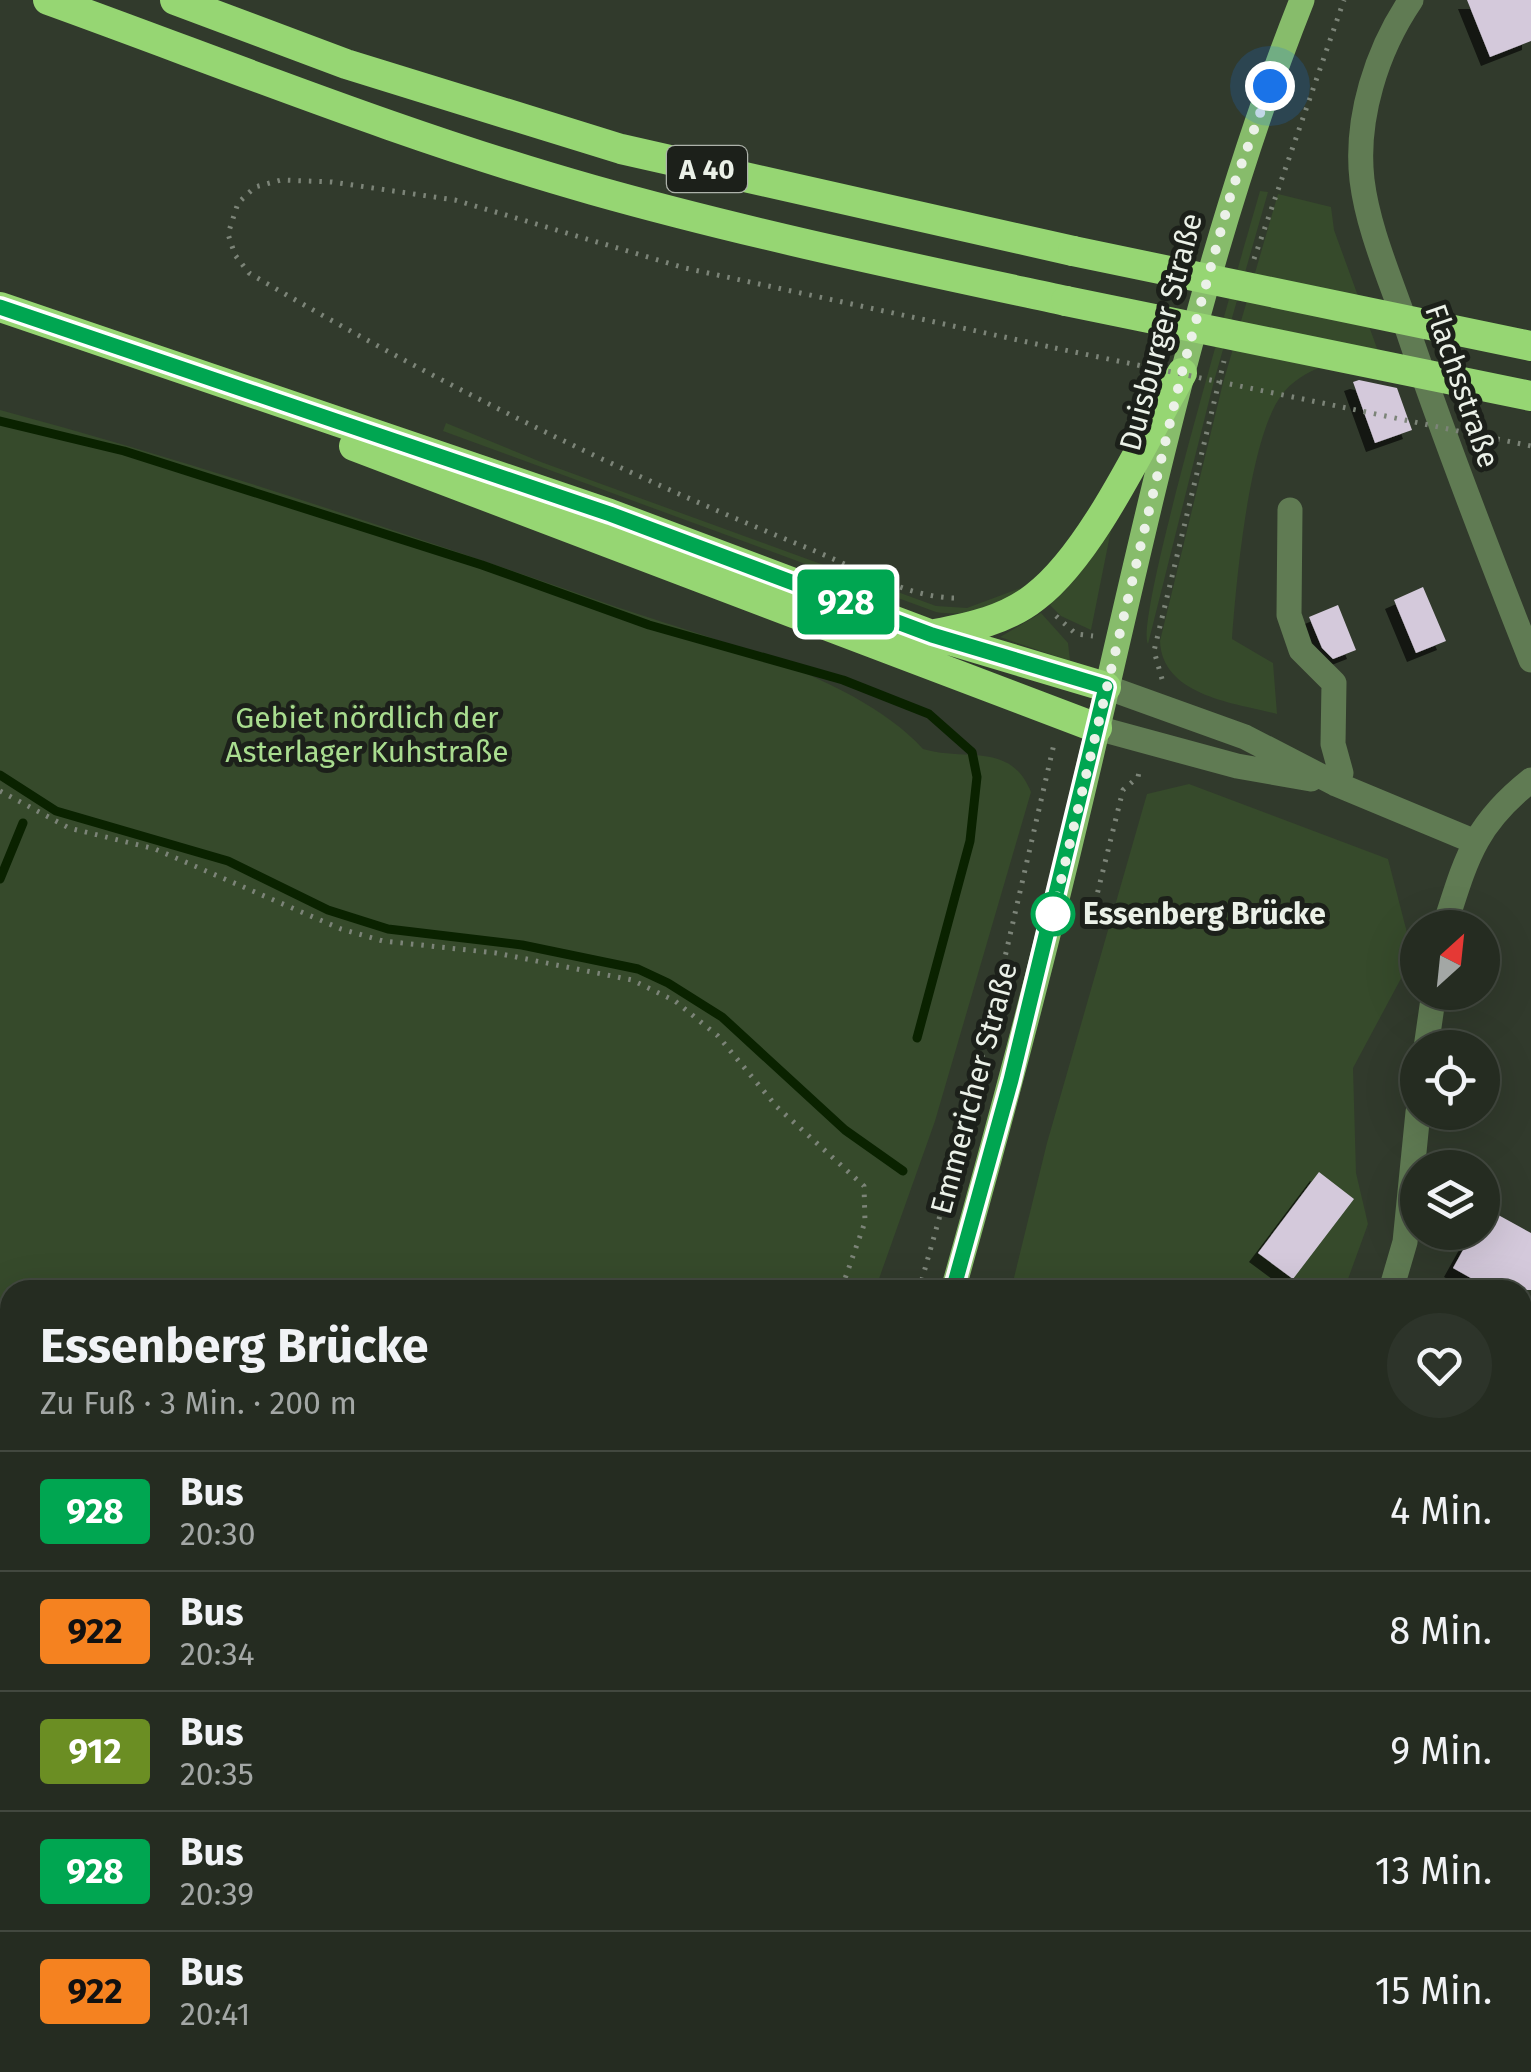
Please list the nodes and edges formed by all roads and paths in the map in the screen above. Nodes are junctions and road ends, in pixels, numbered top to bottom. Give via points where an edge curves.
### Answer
1 (48, 0) edge
2 (70, 0) edge
3 (176, 0) edge
4 (1302, 0) edge
5 (1410, 0) edge
6 (404, 128) junction
7 (0, 307) edge
8 (0, 328) edge
9 (1531, 346) edge
10 (1182, 372) junction
11 (1531, 396) edge
12 (1531, 446) edge
13 (1290, 510) dead end
14 (1036, 597) junction
15 (961, 599) dead end
16 (1076, 634) dead end
17 (932, 635) junction
18 (1531, 660) edge
19 (1106, 687) junction
20 (1060, 716) junction
21 (1097, 728) junction
22 (1146, 742) junction
23 (1531, 780) edge
24 (1336, 784) junction
25 (0, 791) edge
26 (1472, 840) junction
27 (1450, 910) edge
28 (1090, 924) dead end
29 (1416, 1130) edge
30 (845, 1280) edge
31 (922, 1280) edge
32 (956, 1280) edge
33 (1394, 1280) edge

1 - 6 highway
2 - 6 highway, A 40
3 - 9 highway, A 40, bridge via 346,64 621,150
4 - 10 main road, Duisburger Straße via 1232,190
5 - 18 street, Flachsstraße via 1383,42 1364,127 1362,178 1452,462
6 - 11 highway, A 40, bridge via 590,190 772,237
7 - 17 highway via 592,508
8 - 20 highway via 315,432
10 - 14 highway via 1099,516 1065,568
10 - 19 main road, Duisburger Straße
12 - 15 path, bridge via 685,268 456,200 282,180 255,186 238,203 228,234 234,255 250,273 438,378 782,538 904,587
13 - 24 street via 1289,615 1301,650 1334,683
14 - 16 path
14 - 17 highway via 1004,616
17 - 19 highway
19 - 21 main road, Duisburger Straße
19 - 24 street via 1245,737
20 - 21 highway
20 - 31 path via 970,1109
21 - 22 street
21 - 32 main road, Emmericher Straße
22 - 24 street
22 - 28 path via 1138,776 1123,790
23 - 26 street
24 - 26 street
25 - 30 path via 43,818 155,848 340,928 384,941 496,953 632,980 675,1001 718,1036 777,1107 864,1186 865,1222
26 - 27 street
29 - 33 street via 1405,1242

